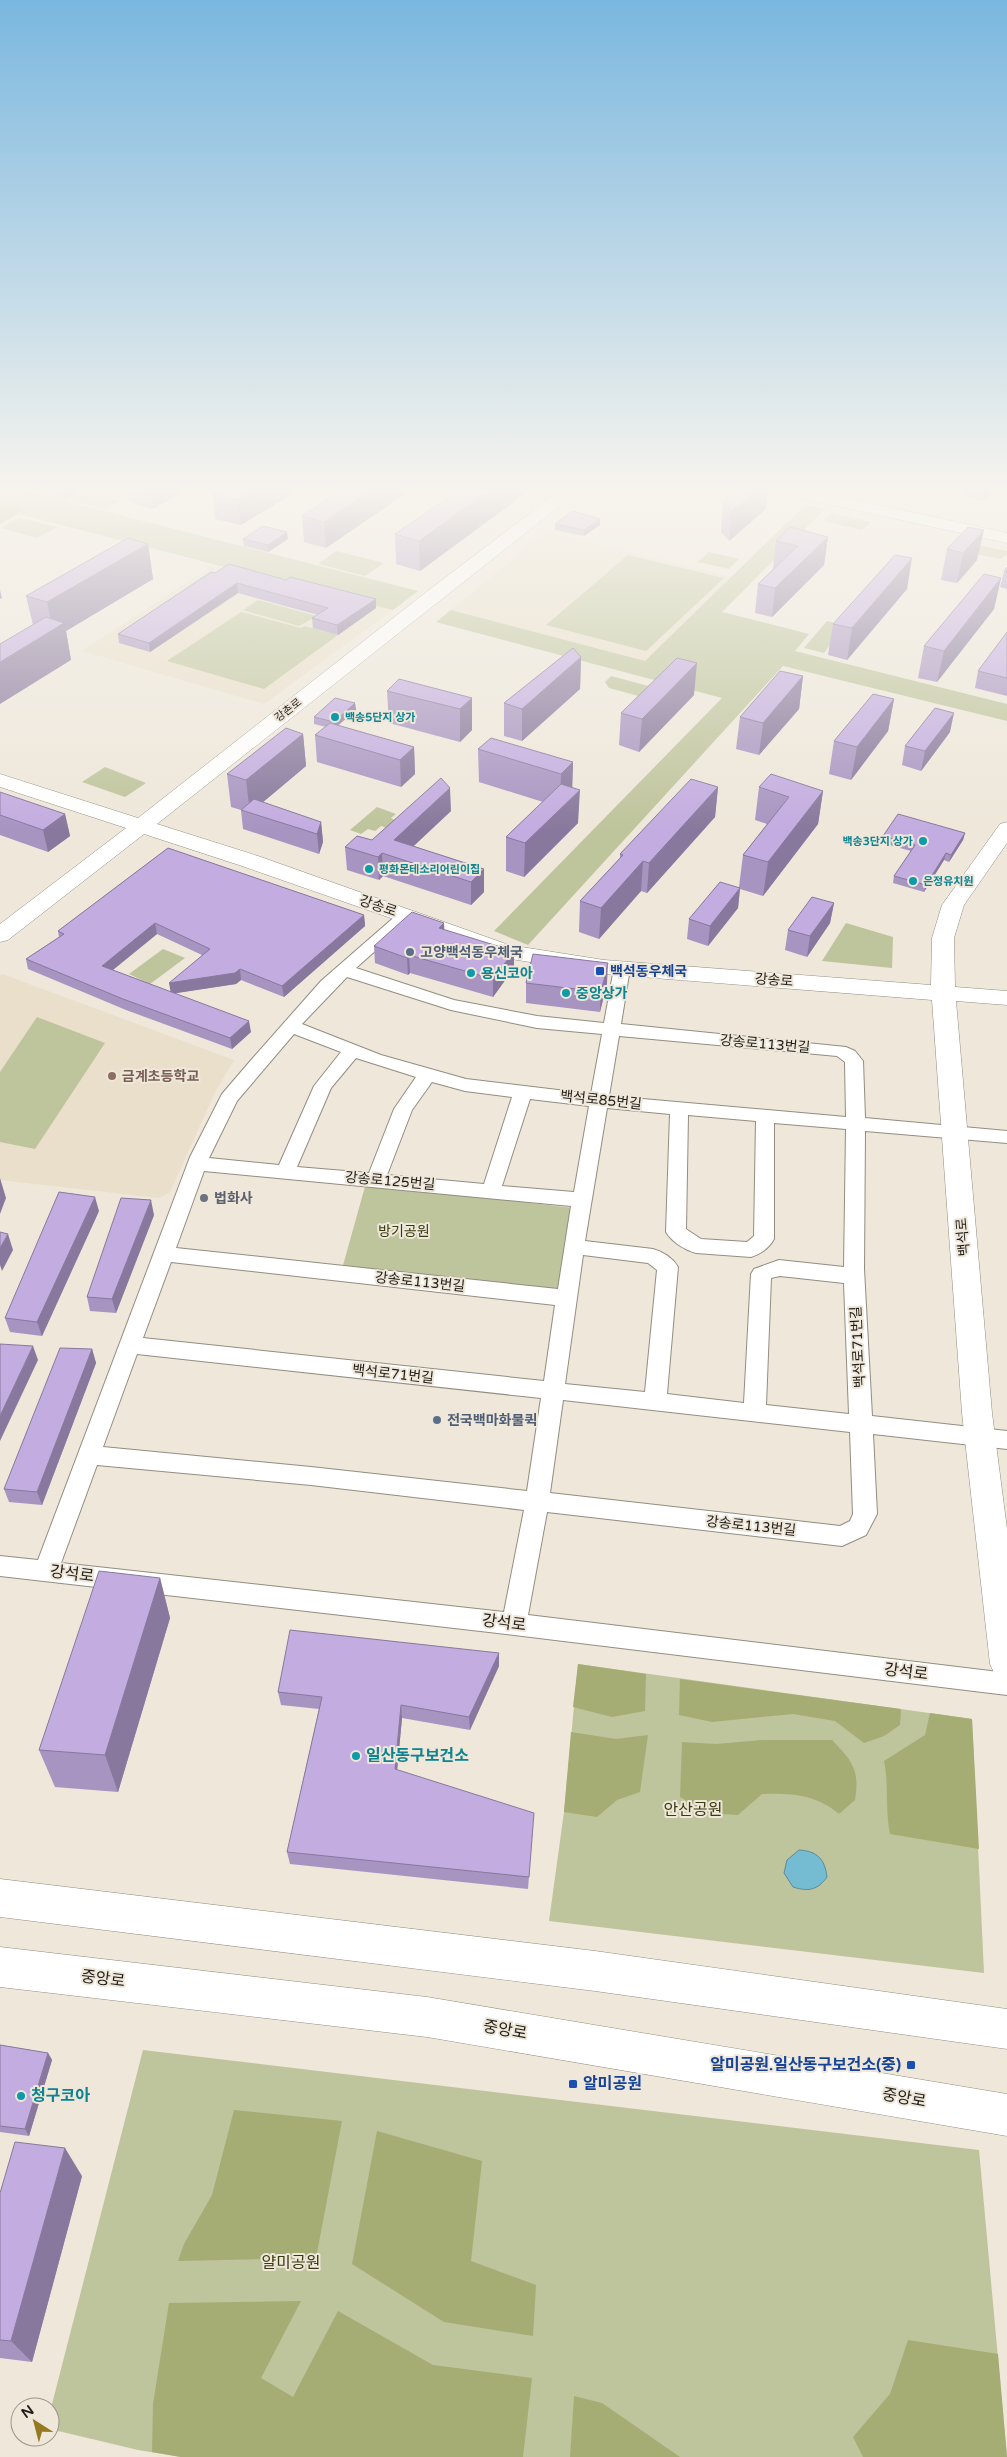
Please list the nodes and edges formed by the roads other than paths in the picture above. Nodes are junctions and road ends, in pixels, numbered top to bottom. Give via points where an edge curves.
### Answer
1 (428, 601) edge
2 (0, 780) edge
3 (143, 826) junction
4 (1007, 829) edge
5 (405, 916) junction
6 (0, 935) edge
7 (622, 968) junction
8 (344, 970) junction
9 (943, 993) junction
10 (1007, 998) edge
11 (291, 1026) junction
12 (610, 1029) junction
13 (353, 1050) junction
14 (427, 1074) junction
15 (523, 1092) junction
16 (598, 1101) junction
17 (679, 1108) junction
18 (765, 1115) junction
19 (856, 1123) junction
20 (954, 1132) junction
21 (1007, 1137) edge
22 (198, 1164) junction
23 (285, 1172) junction
24 (376, 1179) junction
25 (492, 1191) junction
26 (582, 1200) junction
27 (574, 1247) junction
28 (164, 1254) junction
29 (854, 1273) junction
30 (566, 1298) junction
31 (130, 1345) junction
32 (553, 1391) junction
33 (655, 1402) junction
34 (755, 1413) junction
35 (862, 1424) junction
36 (979, 1437) junction
37 (1007, 1440) edge
38 (89, 1455) junction
39 (537, 1502) junction
40 (0, 1566) edge
41 (46, 1571) junction
42 (514, 1624) junction
43 (1007, 1664) edge
44 (1007, 1684) edge
45 (0, 1898) edge
46 (0, 1967) edge
47 (1007, 2029) edge
48 (1007, 2115) edge

1 - 3 main road, 강촌로
2 - 3 main road, 강송로
3 - 5 main road, 강송로
3 - 6 main road, 강촌로
4 - 9 main road, 백석로 via 953,905 943,938
5 - 7 main road, 강송로 via 505,951
5 - 8 street
7 - 9 main road, 강송로
7 - 12 street
8 - 11 street
8 - 12 street, 강송로113번길 via 451,1005 537,1022
9 - 10 main road, 강송로
9 - 20 main road, 백석로
11 - 13 street, 백석로85번길
11 - 22 street via 229,1098
12 - 16 street
12 - 19 street, 강송로113번길 via 840,1051 854,1061
13 - 14 street, 백석로85번길
13 - 23 street via 323,1086
14 - 15 street, 백석로85번길 via 464,1085
14 - 24 street via 403,1109
15 - 16 street, 백석로85번길
15 - 25 street
16 - 17 street, 백석로85번길
16 - 26 street
17 - 18 street, 백석로85번길
17 - 18 street via 676,1232 696,1246 751,1250 764,1239
18 - 19 street, 백석로85번길
19 - 20 street, 백석로85번길
19 - 29 street
20 - 21 street, 백석로85번길
20 - 36 main road, 백석로
22 - 23 street, 강송로125번길
22 - 28 street
23 - 24 street, 강송로125번길
24 - 25 street, 강송로125번길
25 - 26 street, 강송로125번길
26 - 27 street
27 - 30 street
27 - 33 street via 653,1256 668,1267
28 - 30 street, 강송로113번길
28 - 31 street
29 - 34 street via 780,1268 761,1274
29 - 35 street, 백석로71번길
30 - 32 street
31 - 32 street, 백석로71번길
31 - 38 street
32 - 33 street, 백석로71번길
32 - 39 street
33 - 34 street, 백석로71번길
34 - 35 street, 백석로71번길
35 - 36 street, 백석로71번길
35 - 39 street, 강송로113번길 via 865,1514 858,1528 842,1536
36 - 37 street, 백석로71번길
36 - 43 main road, 백석로
38 - 39 street, 강송로113번길
38 - 41 street
39 - 42 street
40 - 41 street, 강석로
41 - 42 street, 강석로
42 - 44 street, 강석로
45 - 47 main road via 595,1971
46 - 48 main road, 중앙로 via 427,2017

